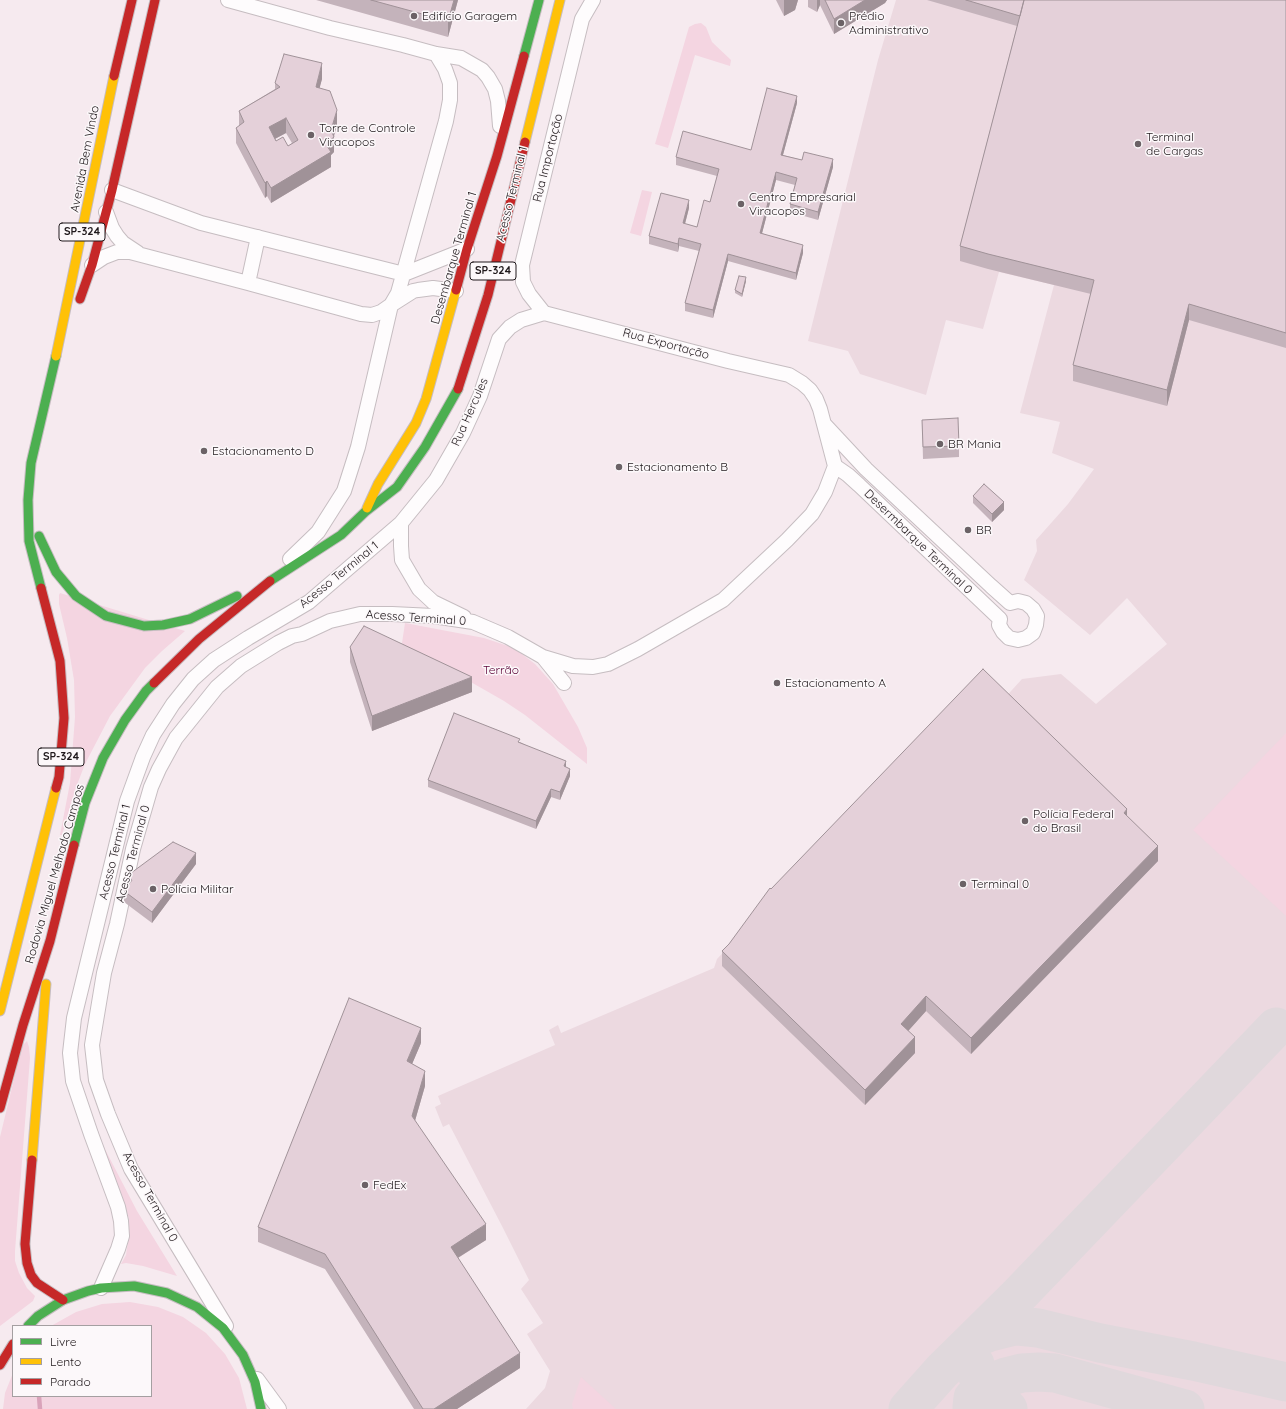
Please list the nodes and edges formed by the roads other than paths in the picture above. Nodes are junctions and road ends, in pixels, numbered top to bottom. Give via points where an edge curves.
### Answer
1 (132, 0) edge
2 (155, 0) edge
3 (228, 0) edge
4 (539, 0) edge
5 (560, 0) edge
6 (593, 0) edge
7 (436, 54) junction
8 (497, 156) junction
9 (112, 190) junction
10 (106, 210) junction
11 (258, 237) junction
12 (467, 250) junction
13 (140, 255) junction
14 (92, 265) junction
15 (404, 274) junction
16 (248, 283) junction
17 (456, 291) junction
18 (391, 305) junction
19 (544, 313) junction
20 (63, 325) junction
21 (825, 425) junction
22 (31, 463) joint
23 (835, 466) junction
24 (28, 500) junction
25 (365, 512) junction
26 (401, 523) junction
27 (342, 535) joint
28 (266, 583) junction
29 (473, 622) junction
30 (543, 657) junction
31 (564, 683) dead end
32 (50, 941) junction
33 (10, 973) junction
34 (0, 988) edge
35 (0, 1011) edge
36 (0, 1108) edge
37 (101, 1288) junction
38 (63, 1300) junction
39 (29, 1325) edge
40 (12, 1346) edge
41 (246, 1361) junction
42 (0, 1364) edge
43 (261, 1409) edge
44 (279, 1409) edge

1 - 20 main road, Avenida Bem Vindo / SP-324 via 107,107
2 - 9 main road
3 - 7 street
4 - 8 main road, Desembarque Terminal 1
5 - 25 main road, Acesso Terminal 1 / SP-324 via 488,295 457,392 425,447 397,487
6 - 19 street, Rua Importação via 582,19 522,265 526,288
7 - 8 street via 461,58 488,77 498,101 500,124
7 - 15 street via 448,75 450,100
8 - 12 main road, Desembarque Terminal 1
9 - 10 main road
9 - 11 street via 201,223
10 - 13 street via 117,236
10 - 14 main road
11 - 15 street
11 - 16 street
12 - 15 street
12 - 17 main road, Desembarque Terminal 1
13 - 14 street via 117,252
13 - 16 street
14 - 20 main road via 82,296
15 - 18 street
16 - 18 street via 361,314 381,312
17 - 18 street via 433,288 413,291
17 - 25 main road, Desembarque Terminal 1 via 426,399 416,423 378,484
18 - 28 street via 358,447 344,491 318,532
19 - 21 street, Rua Exportação via 789,375 810,390
19 - 26 street, Rua Hercules via 521,320 510,327 500,339 480,396 463,433 436,480
20 - 22 main road, Avenida Bem Vindo / SP-324
21 - 23 street, Rua Exportação
21 - 23 street, Desermbarque Terminal 0 via 866,469 1010,603 1026,603 1033,609 1036,616 1033,633 1018,640 1009,638 999,625 1000,619 859,485
22 - 24 main road, Rodovia Miguel Melhado Campos / SP-324
23 - 30 street via 825,492 812,514 723,600 608,664 593,668 573,666
24 - 28 main road via 44,548 56,572 76,596 106,616 144,626 162,625 190,619
24 - 33 main road, Rodovia Miguel Melhado Campos / SP-324 via 29,541 60,661 64,718 59,777
25 - 27 main road, Acesso Terminal 1 / SP-324
26 - 29 street via 402,560 419,589 434,602
26 - 37 street, Acesso Terminal 1 via 309,602 214,660 173,704 153,735 143,757 128,801 74,1018 70,1053 73,1081 121,1221 122,1236
27 - 28 main road, Rodovia Miguel Melhado Campos / SP-324
28 - 32 main road, Rodovia Miguel Melhado Campos / SP-324 via 199,639 146,691 125,720 103,758 85,803
29 - 30 street, Acesso Terminal 0 via 508,637
29 - 41 street, Acesso Terminal 0 via 433,616 360,614 330,621 278,643 241,666 217,688 176,738 151,787 133,849 98,1004 92,1045 96,1080 131,1169
30 - 31 street
32 - 36 main road, Rodovia Miguel Melhado Campos / SP-324
32 - 38 main road via 25,1244 31,1275 37,1283
33 - 34 main road
33 - 35 main road, Rodovia Miguel Melhado Campos / SP-324
37 - 38 main road
37 - 41 main road via 134,1286 167,1293 197,1307 223,1328
38 - 39 main road
40 - 42 main road
41 - 43 main road via 255,1382
41 - 44 street, Acesso Terminal 0

